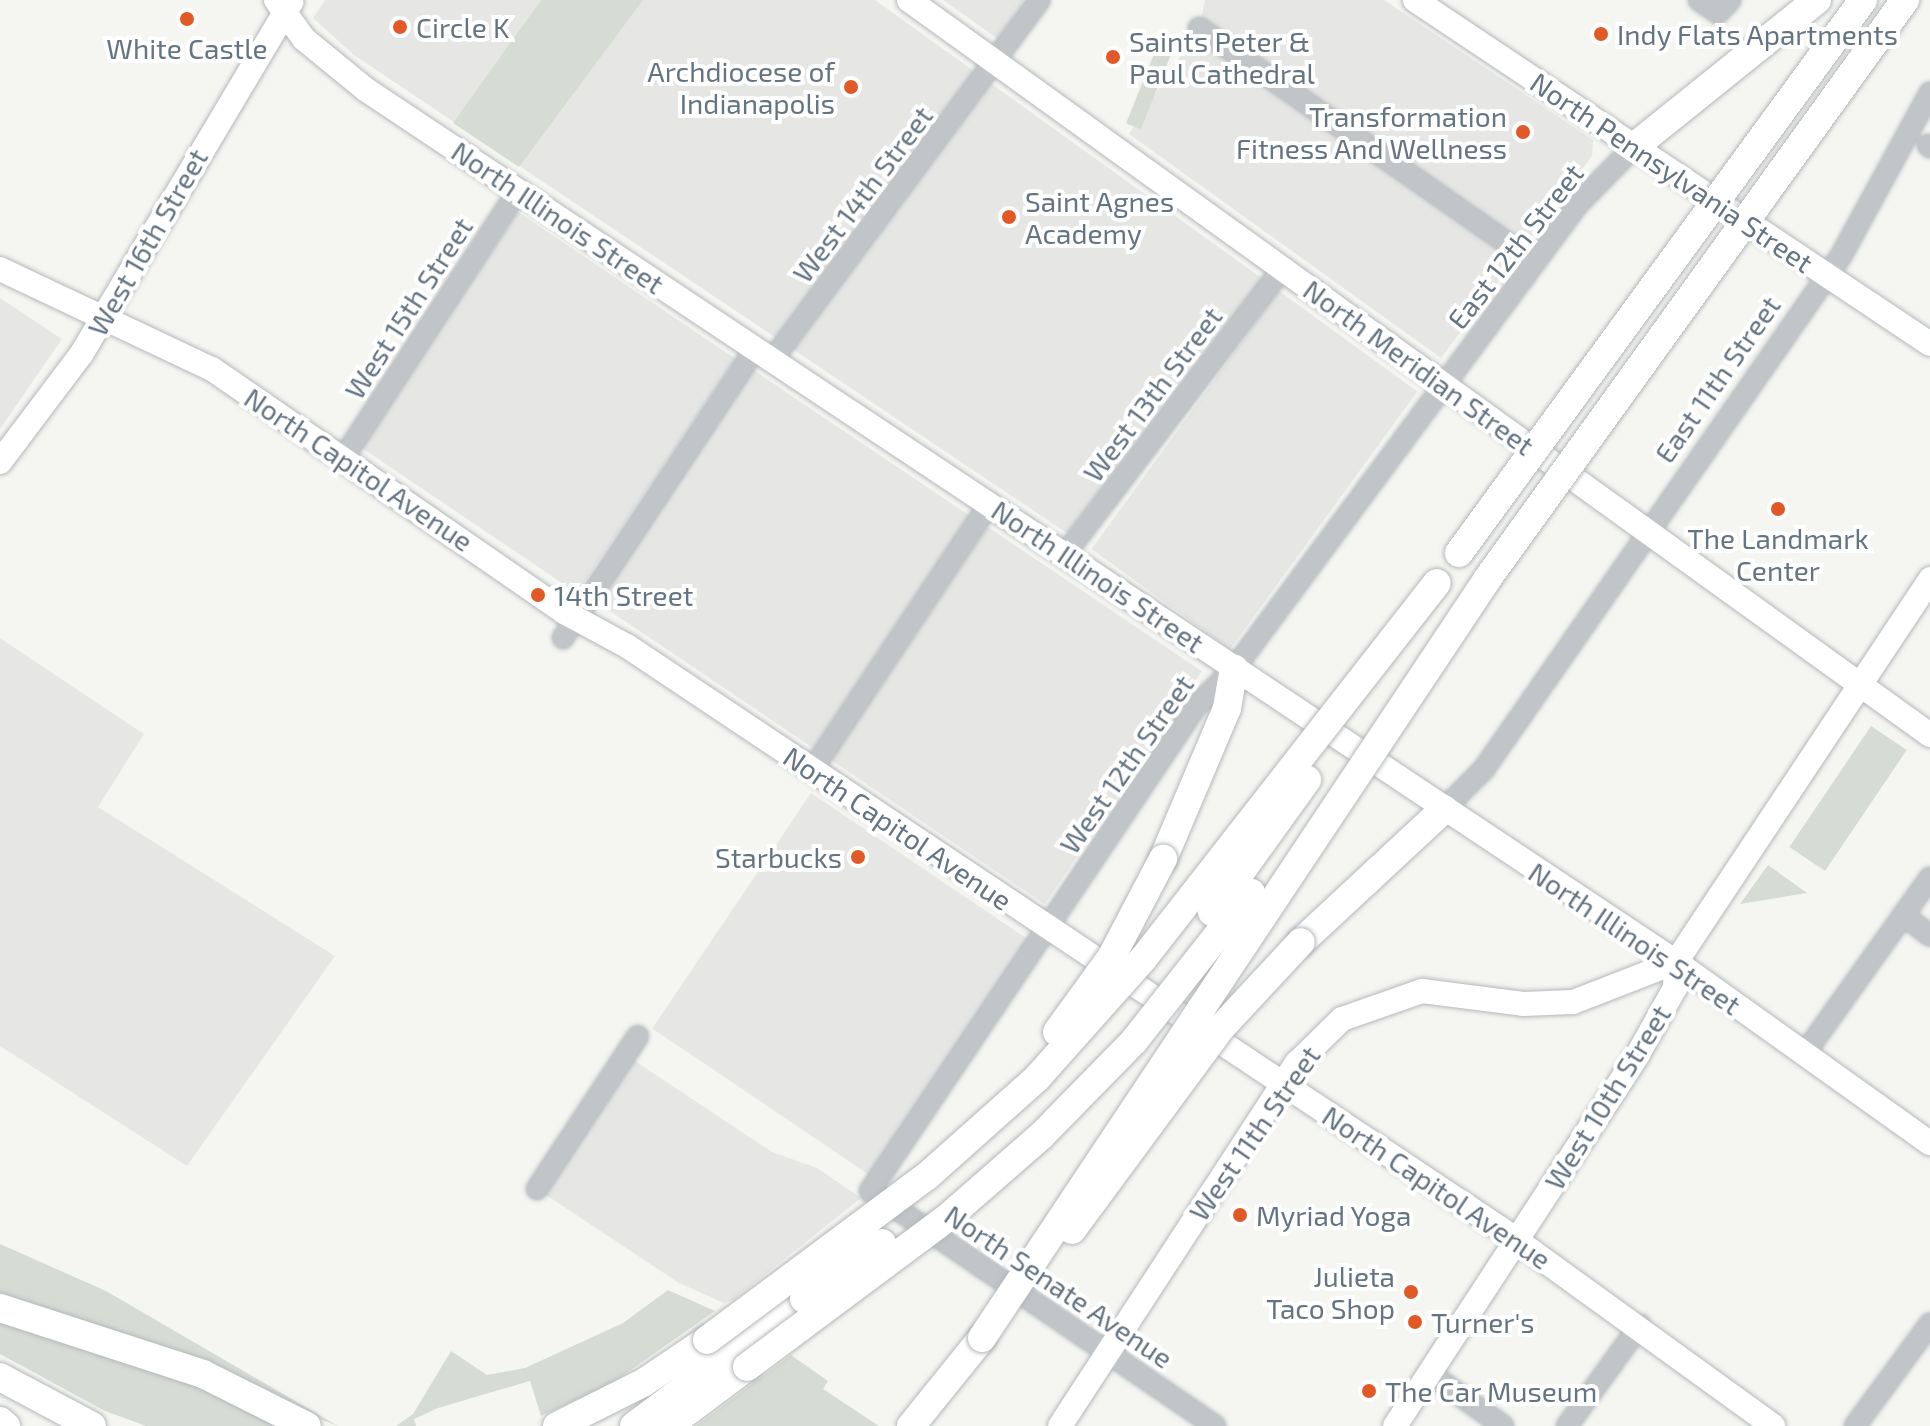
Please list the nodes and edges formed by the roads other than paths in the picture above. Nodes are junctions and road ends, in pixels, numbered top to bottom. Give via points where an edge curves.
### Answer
1 (306, 0) edge
2 (909, 0) edge
3 (1040, 0) edge
4 (1415, 0) edge
5 (1699, 0) edge
6 (1863, 0) edge
7 (1905, 0) edge
8 (1815, 2) edge
9 (284, 6) edge
10 (1724, 6) edge
11 (1199, 28) dead end
12 (997, 63) junction
13 (1930, 93) edge
14 (1634, 147) junction
15 (519, 190) junction
16 (1534, 262) junction
17 (0, 269) edge
18 (1282, 269) junction
19 (1826, 275) junction
20 (103, 319) junction
21 (1930, 344) edge
22 (764, 353) junction
23 (1445, 384) junction
24 (344, 457) junction
25 (0, 462) edge
26 (990, 503) junction
27 (1644, 530) junction
28 (1065, 554) junction
29 (1930, 579) edge
30 (1437, 583) junction
31 (569, 628) junction
32 (1452, 629) junction
33 (1234, 669) junction
34 (1860, 685) junction
35 (1930, 735) edge
36 (812, 770) junction
37 (1444, 809) junction
38 (1930, 878) edge
39 (1903, 915) junction
40 (1048, 927) junction
41 (1930, 935) edge
42 (1676, 962) junction
43 (638, 1036) dead end
44 (1805, 1053) junction
45 (1284, 1084) junction
46 (1930, 1143) edge
47 (965, 1145) junction
48 (537, 1189) dead end
49 (870, 1191) joint
50 (1516, 1240) junction
51 (0, 1308) edge
52 (1930, 1324) edge
53 (1640, 1325) junction
54 (982, 1338) junction
55 (1107, 1353) junction
56 (728, 1354) junction
57 (1429, 1373) junction
58 (0, 1377) edge
59 (0, 1421) edge
60 (6, 1426) edge
61 (92, 1426) edge
62 (307, 1426) edge
63 (557, 1426) edge
64 (634, 1426) edge
65 (668, 1426) edge
66 (911, 1426) edge
67 (1060, 1426) edge
68 (1215, 1426) edge
69 (1395, 1426) edge
70 (1503, 1426) edge
71 (1567, 1426) edge
72 (1773, 1426) edge
73 (1855, 1426) edge

1 - 9 main road, West 16th Street
2 - 12 main road, North Meridian Street
3 - 12 street, West 14th Street
4 - 14 main road, North Pennsylvania Street
5 - 10 street
6 - 30 highway, bridge
7 - 32 highway, bridge
8 - 14 highway
9 - 15 main road, North Illinois Street via 336,68
9 - 20 main road, West 16th Street
11 - 16 street
12 - 18 main road, North Meridian Street
12 - 22 street, West 14th Street
13 - 19 street, East 11th Street via 1859,229
14 - 16 street, East 12th Street
14 - 19 main road, North Pennsylvania Street
15 - 22 main road, North Illinois Street
15 - 24 street, West 15th Street
16 - 23 street, East 12th Street
17 - 20 main road, North Capitol Avenue
18 - 23 main road, North Meridian Street
18 - 28 street, West 13th Street
19 - 21 main road, North Pennsylvania Street
19 - 27 street, East 11th Street
20 - 24 main road, North Capitol Avenue via 197,360
20 - 25 main road, West 16th Street
22 - 26 main road, North Illinois Street
22 - 31 street, West 14th Street
23 - 27 main road, North Meridian Street
23 - 33 street, West 12th Street
24 - 31 main road, North Capitol Avenue
26 - 28 main road, North Illinois Street
26 - 36 street
27 - 34 main road, North Meridian Street
27 - 37 street via 1484,769
28 - 33 main road, North Illinois Street
29 - 34 main road, West 10th Street
30 - 47 highway, bridge via 1114,994
30 - 56 highway, bridge via 1243,870 1114,1035 959,1183
31 - 36 main road, North Capitol Avenue
32 - 54 highway, bridge
32 - 56 highway, bridge via 1198,963 1105,1072 970,1199
33 - 37 main road, North Illinois Street
33 - 40 street, West 12th Street via 1197,705
33 - 47 highway, bridge via 1227,708 1163,859 1099,977
34 - 35 main road, North Meridian Street
34 - 42 main road, West 10th Street
36 - 40 main road, North Capitol Avenue
37 - 42 main road, North Illinois Street
37 - 54 highway, bridge via 1301,942 1230,1018 1050,1260
38 - 39 street
39 - 41 street
39 - 44 street
40 - 45 main road, North Capitol Avenue
40 - 49 street, West 12th Street
42 - 44 main road, North Illinois Street
42 - 45 main road, West 11th Street via 1573,1002 1523,1004 1453,990 1384,999 1326,1032
42 - 50 main road, West 10th Street via 1666,1006
43 - 48 street
44 - 46 main road, North Illinois Street
45 - 50 main road, North Capitol Avenue
45 - 55 main road, West 11th Street
47 - 56 highway, bridge
49 - 55 street, North Senate Avenue
50 - 53 main road, North Capitol Avenue
50 - 57 main road, West 10th Street
51 - 62 highway via 203,1374
52 - 73 street
53 - 71 street
53 - 72 main road, North Capitol Avenue
54 - 66 highway
55 - 67 main road, West 11th Street
55 - 68 street, North Senate Avenue
56 - 63 highway via 643,1383
56 - 64 highway
56 - 65 highway
57 - 69 main road, West 10th Street
57 - 70 street
58 - 61 highway
59 - 60 highway

